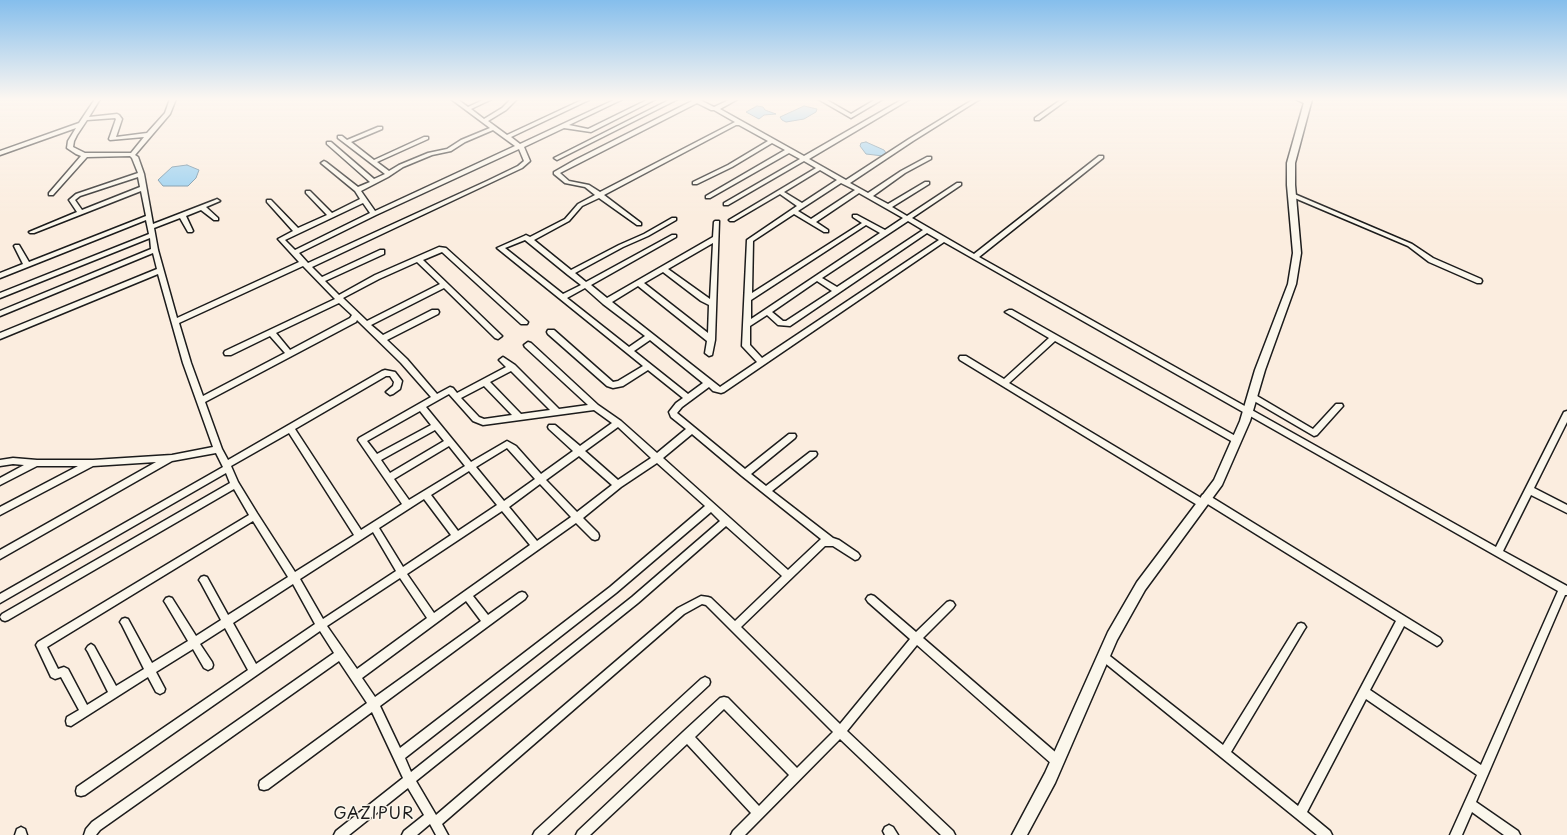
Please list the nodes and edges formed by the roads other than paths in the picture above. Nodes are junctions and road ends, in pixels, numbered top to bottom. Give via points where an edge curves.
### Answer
1 (40, 138) edge
2 (73, 138) edge
3 (146, 138) edge
4 (341, 138) edge
5 (357, 138) edge
6 (426, 138) dead end
7 (473, 138) edge
8 (508, 138) edge
9 (537, 138) edge
10 (597, 138) edge
11 (622, 138) edge
12 (708, 138) edge
13 (767, 138) edge
14 (841, 138) edge
15 (914, 138) edge
16 (1298, 138) edge
17 (772, 141) junction
18 (347, 142) junction
19 (329, 143) dead end
20 (519, 146) junction
21 (789, 150) junction
22 (0, 153) edge
23 (85, 155) junction
24 (132, 155) junction
25 (1101, 156) dead end
26 (557, 158) dead end
27 (929, 158) dead end
28 (805, 159) junction
29 (373, 162) junction
30 (324, 163) dead end
31 (820, 168) junction
32 (141, 174) junction
33 (389, 174) junction
34 (374, 182) junction
35 (843, 182) junction
36 (695, 183) dead end
37 (927, 183) dead end
38 (959, 184) dead end
39 (144, 188) junction
40 (357, 190) junction
41 (858, 191) junction
42 (308, 192) dead end
43 (780, 192) junction
44 (51, 194) dead end
45 (1292, 195) junction
46 (600, 196) junction
47 (868, 196) junction
48 (708, 197) dead end
49 (364, 200) junction
50 (217, 201) dead end
51 (269, 201) dead end
52 (726, 204) dead end
53 (802, 206) junction
54 (202, 207) junction
55 (888, 208) junction
56 (794, 211) junction
57 (80, 212) junction
58 (374, 214) junction
59 (182, 215) junction
60 (331, 215) junction
61 (855, 216) dead end
62 (149, 217) junction
63 (674, 218) dead end
64 (907, 218) junction
65 (216, 220) dead end
66 (732, 220) dead end
67 (716, 222) dead end
68 (811, 222) junction
69 (867, 222) junction
70 (639, 224) dead end
71 (927, 230) junction
72 (151, 231) junction
73 (190, 231) dead end
74 (297, 231) junction
75 (826, 231) dead end
76 (32, 232) dead end
77 (885, 233) junction
78 (674, 236) dead end
79 (716, 238) junction
80 (530, 240) junction
81 (943, 240) junction
82 (17, 246) dead end
83 (155, 250) junction
84 (382, 252) dead end
85 (294, 253) junction
86 (974, 257) junction
87 (418, 259) junction
88 (27, 265) junction
89 (305, 265) junction
90 (664, 268) junction
91 (160, 270) junction
92 (570, 273) junction
93 (0, 276) edge
94 (817, 278) junction
95 (321, 280) junction
96 (1479, 281) dead end
97 (639, 283) junction
98 (445, 285) junction
99 (584, 285) junction
100 (837, 291) junction
101 (0, 296) edge
102 (562, 298) junction
103 (339, 299) junction
104 (747, 299) junction
105 (606, 302) junction
106 (713, 304) junction
107 (435, 312) dead end
108 (767, 312) junction
109 (1008, 312) dead end
110 (0, 314) edge
111 (356, 315) junction
112 (175, 322) junction
113 (524, 322) dead end
114 (366, 324) junction
115 (747, 325) junction
116 (271, 332) junction
117 (551, 332) dead end
118 (0, 336) edge
119 (498, 336) dead end
120 (650, 337) junction
121 (1054, 338) junction
122 (382, 339) junction
123 (711, 340) junction
124 (528, 345) dead end
125 (629, 350) junction
126 (228, 353) dead end
127 (289, 353) junction
128 (709, 353) dead end
129 (963, 358) dead end
130 (503, 360) dead end
131 (762, 363) junction
132 (649, 366) junction
133 (512, 367) junction
134 (485, 382) junction
135 (709, 383) junction
136 (1004, 383) junction
137 (390, 392) dead end
138 (1252, 396) junction
139 (456, 397) junction
140 (436, 398) junction
141 (688, 398) junction
142 (201, 400) junction
143 (1339, 406) dead end
144 (421, 407) junction
145 (595, 407) junction
146 (1247, 411) junction
147 (556, 412) junction
148 (1567, 414) edge
149 (518, 417) junction
150 (618, 423) junction
151 (436, 426) junction
152 (552, 427) dead end
153 (290, 428) junction
154 (692, 429) junction
155 (792, 436) dead end
156 (1236, 440) junction
157 (449, 442) junction
158 (218, 449) junction
159 (579, 450) junction
160 (813, 454) dead end
161 (172, 458) junction
162 (657, 458) junction
163 (376, 459) junction
164 (0, 463) edge
165 (37, 463) junction
166 (93, 463) junction
167 (227, 466) junction
168 (469, 466) junction
169 (745, 474) junction
170 (389, 478) junction
171 (540, 479) junction
172 (0, 482) edge
173 (235, 484) junction
174 (618, 485) junction
175 (1530, 490) junction
176 (766, 491) junction
177 (425, 494) junction
178 (1203, 501) junction
179 (408, 505) junction
180 (503, 506) junction
181 (710, 507) junction
182 (1567, 509) edge
183 (0, 511) edge
184 (254, 516) junction
185 (576, 518) junction
186 (726, 521) junction
187 (374, 526) junction
188 (360, 536) junction
189 (457, 536) junction
190 (595, 536) dead end
191 (830, 541) junction
192 (536, 546) junction
193 (1498, 552) junction
194 (0, 554) edge
195 (855, 556) dead end
196 (401, 572) junction
197 (788, 576) junction
198 (294, 578) junction
199 (204, 580) dead end
200 (1565, 590) edge
201 (467, 596) junction
202 (522, 596) dead end
203 (0, 599) edge
204 (871, 599) dead end
205 (170, 601) dead end
206 (950, 605) dead end
207 (5, 617) dead end
208 (433, 619) junction
209 (228, 620) junction
210 (1402, 620) junction
211 (487, 621) junction
212 (125, 622) dead end
213 (321, 625) junction
214 (1301, 627) dead end
215 (734, 628) junction
216 (916, 639) junction
217 (1437, 641) dead end
218 (194, 642) junction
219 (91, 649) dead end
220 (341, 654) junction
221 (1103, 656) junction
222 (208, 665) dead end
223 (150, 670) junction
224 (254, 671) junction
225 (356, 676) junction
226 (705, 682) dead end
227 (160, 689) dead end
228 (1364, 692) junction
229 (114, 693) junction
230 (374, 704) junction
231 (85, 712) junction
232 (71, 721) dead end
233 (840, 732) junction
234 (687, 736) junction
235 (1224, 753) junction
236 (398, 756) junction
237 (1057, 761) junction
238 (1483, 774) junction
239 (796, 775) junction
240 (409, 779) junction
241 (264, 785) dead end
242 (81, 791) dead end
243 (1470, 804) junction
244 (758, 813) junction
245 (1300, 814) junction
246 (433, 819) junction
247 (90, 835) edge
248 (340, 835) edge
249 (408, 835) edge
250 (442, 835) edge
251 (539, 835) edge
252 (582, 835) edge
253 (737, 835) edge
254 (949, 835) edge
255 (1019, 835) edge
256 (1326, 835) edge
257 (1456, 835) edge
258 (1514, 835) edge

1 - 22 street
2 - 23 street via 70,148
3 - 24 street
4 - 18 street
5 - 18 street
6 - 29 street
7 - 33 street via 446,151 430,154 401,166
8 - 20 street
9 - 20 street
10 - 26 street
11 - 46 street via 556,174 567,182 583,185
12 - 46 street
13 - 17 street
14 - 28 street
15 - 35 street
16 - 45 street via 1291,163
17 - 21 street
17 - 36 street
18 - 29 street
19 - 34 street
20 - 58 street
20 - 89 street via 527,161 520,167
21 - 28 street
21 - 48 street
23 - 24 street
23 - 44 street
24 - 32 street
25 - 86 street
27 - 47 street
28 - 31 street
28 - 52 street
29 - 33 street
30 - 40 street
31 - 35 street
31 - 43 street
32 - 39 street
32 - 57 street via 78,195 72,200
33 - 34 street
34 - 40 street
35 - 41 street
35 - 53 street
37 - 55 street
38 - 64 street
39 - 57 street
39 - 62 street
40 - 49 street
41 - 47 street
41 - 68 street
42 - 60 street
43 - 53 street
43 - 66 street
45 - 96 street via 1410,245 1431,260
45 - 138 street via 1297,253 1292,284
46 - 70 street
46 - 80 street via 576,208 567,220
47 - 55 street
49 - 58 street
49 - 60 street
50 - 54 street
51 - 74 street
53 - 56 street
54 - 59 street
54 - 65 street
55 - 64 street
56 - 68 street
56 - 104 street via 750,240
57 - 76 street
58 - 85 street
59 - 72 street
59 - 73 street
60 - 74 street
61 - 69 street
62 - 72 street
62 - 88 street
63 - 92 street
64 - 71 street
64 - 77 street
67 - 79 street
68 - 75 street
69 - 77 street
69 - 104 street
71 - 81 street
71 - 100 street
72 - 83 street
72 - 101 street
74 - 85 street via 281,239
77 - 94 street
78 - 99 street
79 - 90 street
79 - 106 street
80 - 92 street
80 - 102 street via 526,237 500,248
81 - 86 street
81 - 131 street
82 - 88 street
83 - 91 street
83 - 110 street
84 - 95 street
85 - 89 street
86 - 146 street
87 - 98 street
87 - 103 street via 377,277
87 - 113 street via 444,250
88 - 93 street
89 - 95 street
89 - 112 street
90 - 97 street
90 - 106 street
91 - 112 street
91 - 118 street
92 - 99 street
94 - 100 street
94 - 108 street
95 - 103 street
97 - 105 street
97 - 123 street
98 - 114 street
98 - 119 street
99 - 102 street
99 - 105 street
100 - 108 street via 784,325
102 - 125 street
103 - 111 street
103 - 116 street
104 - 115 street
105 - 120 street
106 - 123 street
107 - 122 street
108 - 115 street
109 - 121 street
111 - 114 street
111 - 127 street via 353,320
112 - 142 street
114 - 122 street
115 - 131 street via 746,346
116 - 126 street
116 - 127 street
117 - 132 street via 610,384 620,384
120 - 125 street
120 - 135 street
121 - 136 street
121 - 156 street
122 - 140 street
123 - 128 street
124 - 145 street
125 - 132 street
127 - 142 street
129 - 136 street
130 - 133 street
131 - 135 street via 721,390 716,390
132 - 141 street
133 - 134 street
133 - 147 street
134 - 139 street
134 - 149 street
135 - 141 street
136 - 178 street
137 - 153 street via 397,387 398,381 392,374 385,373
138 - 143 street via 1314,433
138 - 146 street
139 - 140 street via 450,390
139 - 149 street via 476,419 483,422
140 - 144 street
141 - 154 street via 673,412
142 - 158 street
144 - 151 street
144 - 163 street via 362,440
145 - 147 street
145 - 150 street
146 - 156 street
146 - 193 street
147 - 149 street
148 - 175 street
150 - 159 street
150 - 162 street
151 - 157 street
151 - 163 street
152 - 159 street
153 - 167 street
153 - 188 street
154 - 162 street
154 - 169 street
155 - 169 street
156 - 178 street via 1218,482
157 - 168 street
157 - 170 street
158 - 161 street
158 - 167 street
159 - 171 street
159 - 174 street
160 - 176 street
161 - 166 street
161 - 194 street
162 - 174 street
162 - 181 street
163 - 170 street
164 - 165 street
165 - 166 street
165 - 172 street
166 - 183 street
167 - 173 street
167 - 203 street
168 - 171 street via 507,444 514,448
168 - 177 street
168 - 180 street
169 - 176 street
170 - 179 street
171 - 180 street
171 - 185 street
173 - 184 street
173 - 207 street
174 - 185 street
175 - 182 street
175 - 193 street
176 - 191 street
177 - 179 street
177 - 189 street
178 - 210 street
178 - 221 street via 1141,586
179 - 187 street
180 - 189 street
180 - 192 street
181 - 186 street
181 - 236 street via 613,590
184 - 198 street
184 - 231 street via 41,645 55,674 64,672
185 - 190 street
185 - 192 street
186 - 197 street
186 - 240 street via 634,600
187 - 188 street
187 - 196 street
188 - 198 street
189 - 196 street
191 - 195 street
191 - 197 street via 818,546
192 - 201 street
193 - 200 street
196 - 208 street
196 - 213 street
197 - 215 street
198 - 209 street
198 - 213 street
199 - 209 street
200 - 238 street
201 - 208 street
201 - 211 street
202 - 211 street
204 - 216 street
205 - 218 street
206 - 216 street
208 - 225 street
209 - 218 street
209 - 224 street
210 - 217 street
210 - 228 street
211 - 230 street
212 - 223 street
213 - 220 street
213 - 224 street
214 - 235 street
215 - 233 street
215 - 246 street via 708,601 701,600 681,611
216 - 233 street
216 - 237 street
218 - 222 street
218 - 223 street
219 - 229 street
220 - 225 street
220 - 247 street via 96,826
221 - 235 street
221 - 237 street
223 - 227 street
223 - 229 street
224 - 242 street
225 - 230 street
226 - 251 street
228 - 238 street
228 - 245 street
229 - 231 street
230 - 236 street
230 - 241 street
231 - 232 street
233 - 239 street
233 - 254 street
234 - 239 street via 724,702
234 - 244 street
234 - 252 street
235 - 245 street
236 - 240 street
237 - 255 street
238 - 243 street
239 - 244 street
240 - 246 street
240 - 248 street
243 - 257 street
243 - 258 street
244 - 253 street
245 - 256 street
246 - 249 street
246 - 250 street

